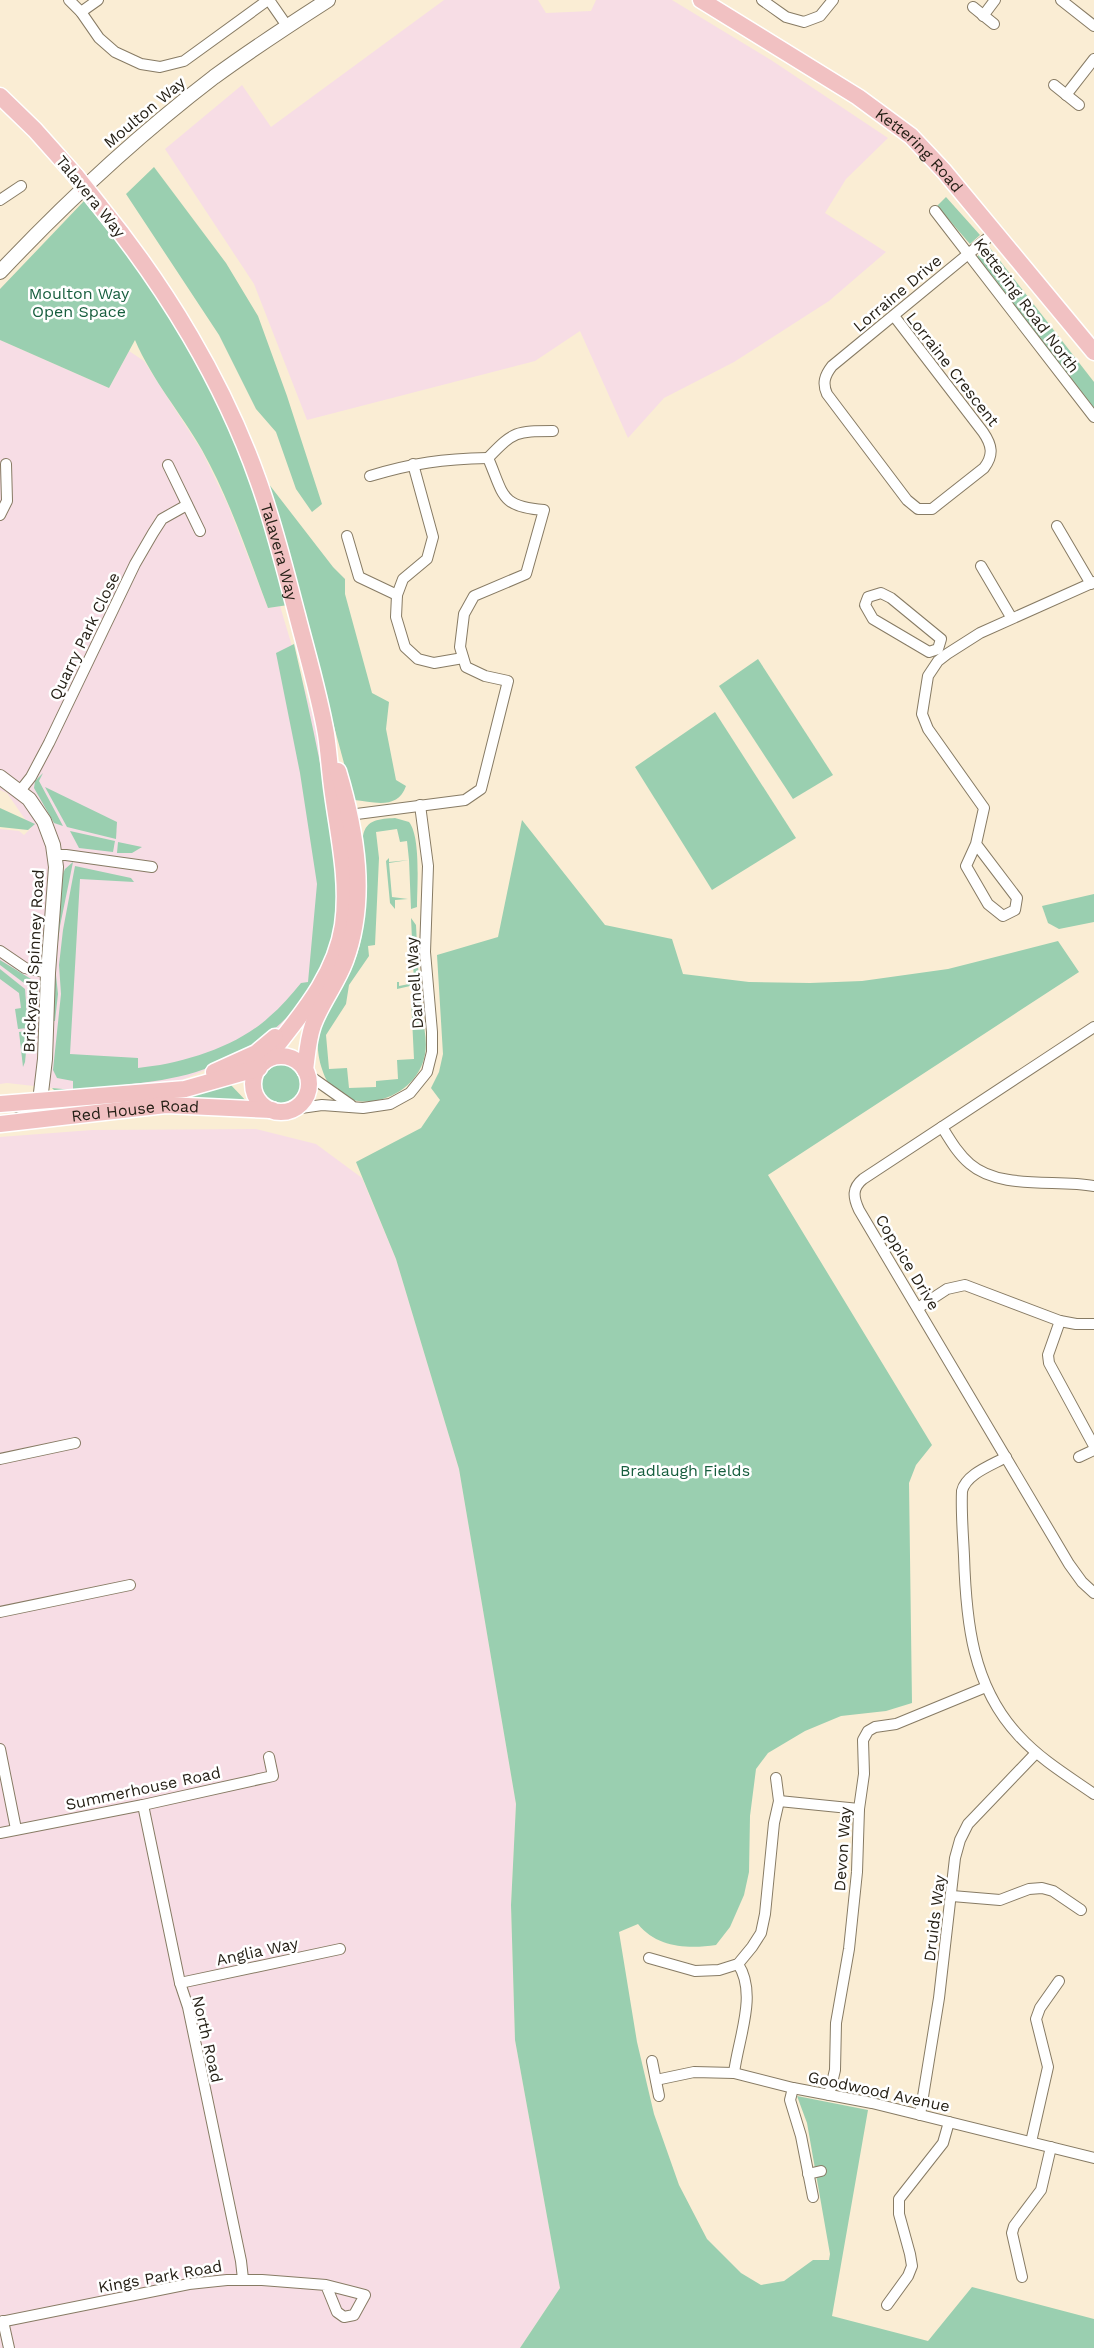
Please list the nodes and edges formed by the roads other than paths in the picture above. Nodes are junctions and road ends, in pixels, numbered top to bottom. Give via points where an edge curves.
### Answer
1 (70, 0) edge
2 (98, 0) edge
3 (268, 0) edge
4 (328, 0) edge
5 (701, 0) edge
6 (762, 0) edge
7 (833, 0) edge
8 (995, 0) edge
9 (1061, 0) edge
10 (972, 8) dead end
11 (81, 12) junction
12 (983, 16) junction
13 (994, 24) dead end
14 (287, 26) junction
15 (1094, 26) edge
16 (1094, 59) edge
17 (1054, 85) dead end
18 (1066, 95) junction
19 (0, 96) edge
20 (1079, 105) dead end
21 (21, 186) dead end
22 (0, 200) edge
23 (935, 211) dead end
24 (995, 232) junction
25 (969, 253) junction
26 (0, 272) edge
27 (894, 316) junction
28 (1094, 352) edge
29 (824, 382) joint
30 (1094, 417) edge
31 (553, 431) dead end
32 (488, 458) junction
33 (6, 464) dead end
34 (413, 464) junction
35 (168, 465) dead end
36 (370, 476) dead end
37 (187, 506) junction
38 (0, 515) edge
39 (1057, 526) dead end
40 (200, 532) dead end
41 (347, 536) dead end
42 (981, 566) dead end
43 (1092, 583) edge
44 (397, 595) junction
45 (1011, 617) junction
46 (942, 651) junction
47 (463, 658) junction
48 (326, 733) junction
49 (0, 777) edge
50 (20, 791) junction
51 (420, 805) junction
52 (349, 815) junction
53 (976, 844) junction
54 (55, 855) junction
55 (152, 867) dead end
56 (0, 951) edge
57 (48, 972) junction
58 (302, 1013) junction
59 (1094, 1027) edge
60 (45, 1036) junction
61 (262, 1065) junction
62 (306, 1072) junction
63 (35, 1080) junction
64 (161, 1092) junction
65 (3, 1104) edge
66 (36, 1104) junction
67 (354, 1107) junction
68 (294, 1109) junction
69 (272, 1110) junction
70 (50, 1119) junction
71 (6, 1124) edge
72 (942, 1127) junction
73 (1094, 1186) edge
74 (918, 1308) junction
75 (1060, 1321) junction
76 (1094, 1324) edge
77 (75, 1443) dead end
78 (1094, 1448) edge
79 (1006, 1456) junction
80 (1079, 1457) dead end
81 (0, 1459) edge
82 (130, 1585) dead end
83 (1094, 1593) edge
84 (0, 1612) edge
85 (986, 1687) junction
86 (0, 1749) edge
87 (1036, 1753) junction
88 (269, 1758) dead end
89 (776, 1778) dead end
90 (1094, 1794) edge
91 (779, 1801) junction
92 (143, 1805) junction
93 (859, 1809) junction
94 (16, 1830) junction
95 (0, 1833) edge
96 (952, 1896) junction
97 (1081, 1910) dead end
98 (340, 1949) dead end
99 (649, 1958) dead end
100 (738, 1964) junction
101 (1059, 1981) dead end
102 (180, 1983) junction
103 (652, 2061) dead end
104 (734, 2073) junction
105 (656, 2080) junction
106 (793, 2088) junction
107 (829, 2094) junction
108 (659, 2096) dead end
109 (920, 2115) junction
110 (949, 2122) junction
111 (1031, 2142) junction
112 (1051, 2148) junction
113 (1094, 2158) edge
114 (821, 2171) dead end
115 (808, 2174) junction
116 (813, 2197) dead end
117 (1022, 2277) dead end
118 (243, 2279) junction
119 (326, 2285) dead end
120 (887, 2305) dead end
121 (1, 2322) edge
122 (9, 2348) edge

1 - 11 street
2 - 11 street
3 - 11 street via 175,65 151,66 126,58 99,38
3 - 14 street
4 - 14 street, Moulton Way
5 - 24 main road, Kettering Road via 891,120 927,151
6 - 7 street via 786,17 804,22 820,16
8 - 12 street
9 - 15 street
10 - 12 street
12 - 13 street
14 - 26 street, Moulton Way via 152,127 76,195
16 - 18 street
17 - 18 street
18 - 20 street
19 - 48 main road, Talavera Way, bridge via 36,130 134,249 180,320 227,406 263,495
21 - 22 street
23 - 25 street, Kettering Road North
24 - 25 street, Lorraine Drive
24 - 28 main road, Kettering Road
25 - 27 street, Lorraine Drive
25 - 30 street, Kettering Road North
27 - 29 street, Lorraine Drive via 832,366
27 - 29 street, Lorraine Crescent via 989,441 990,456 984,468 939,506 918,509 907,500 827,394
31 - 32 street via 523,431 508,436
32 - 34 street
32 - 47 street via 506,500 521,508 544,510 526,574 474,596 464,614 460,647
33 - 38 street via 7,501
34 - 36 street
34 - 44 street via 433,537 427,559 403,580
35 - 37 street
37 - 40 street
37 - 50 street, Quarry Park Close via 162,519 152,533 49,742
39 - 43 street
41 - 44 street via 359,577
42 - 45 street
43 - 45 street
44 - 47 street via 396,617 405,647 418,659 434,663
45 - 46 street
46 - 46 street via 929,652 873,619 865,605 868,597 881,593 891,598 941,639
46 - 53 street via 928,676 922,714 928,730 984,808
47 - 51 street via 466,667 485,676 508,681 481,789 465,800
48 - 52 main road
48 - 58 main road, Talavera Way via 344,884 343,926 329,969 318,992
49 - 50 street, Brickyard Spinney Road
50 - 54 street, Brickyard Spinney Road via 44,820
51 - 52 street
51 - 67 street, Darnell Way via 428,866 425,937 431,1062 419,1084 402,1099 380,1107
52 - 62 main road via 357,870 357,916 345,961 312,1027
53 - 53 street via 1017,898 1015,910 1003,916 988,904 966,866
54 - 55 street
54 - 57 street, Brickyard Spinney Road via 56,881
56 - 57 street via 25,968
57 - 60 street, Brickyard Spinney Road
58 - 61 main road, Talavera Way
58 - 64 main road via 256,1053
59 - 72 street, Coppice Drive
60 - 63 street
60 - 66 street, Brickyard Spinney Road
61 - 62 main road via 278,1056 286,1056 300,1063
61 - 64 main road via 185,1089
61 - 69 main road via 254,1084 255,1092 258,1099
62 - 67 street
62 - 68 main road via 309,1088 306,1097
63 - 65 street via 27,1096
63 - 66 street
64 - 66 main road
65 - 66 main road
66 - 70 street via 40,1118
66 - 71 street via 30,1115
67 - 68 street, Darnell Way via 322,1105
68 - 69 main road
69 - 70 main road, Red House Road via 166,1105
70 - 71 main road, Red House Road
72 - 73 street via 964,1159 991,1176 1006,1180
72 - 74 street, Coppice Drive via 863,1179 854,1191 859,1210
74 - 75 street via 947,1289 964,1285
74 - 79 street, Coppice Drive
75 - 76 street
75 - 78 street via 1048,1355 1049,1363
77 - 81 street
78 - 80 street
79 - 83 street, Coppice Drive via 1070,1564
79 - 85 street via 967,1481 962,1491 967,1617 973,1650
82 - 84 street
85 - 87 street via 1007,1722
85 - 93 street, Devon Way via 896,1724 868,1730 862,1750 864,1774
86 - 94 street
87 - 90 street
87 - 96 street, Druids Way via 963,1832
88 - 92 street, Summerhouse Road via 273,1776
89 - 91 street
91 - 93 street
91 - 100 street via 761,1933
92 - 94 street, Summerhouse Road
92 - 102 street, North Road
93 - 107 street, Devon Way via 849,1949 836,2023 835,2070
94 - 95 street, Summerhouse Road
96 - 97 street via 1000,1900 1029,1889 1042,1888 1053,1891
96 - 109 street, Druids Way
98 - 102 street, Anglia Way
99 - 100 street via 695,1971 719,1970
100 - 104 street via 745,1974 748,1993
101 - 111 street via 1036,2019 1048,2067
102 - 118 street, North Road via 188,2008
103 - 105 street
104 - 105 street, Goodwood Avenue via 694,2072
104 - 106 street, Goodwood Avenue
105 - 108 street
106 - 107 street, Goodwood Avenue
106 - 115 street via 790,2100
107 - 109 street, Goodwood Avenue
109 - 110 street, Goodwood Avenue
110 - 111 street, Goodwood Avenue
110 - 120 street via 943,2143 899,2199 899,2214 912,2266
111 - 112 street, Goodwood Avenue
112 - 113 street, Goodwood Avenue
112 - 117 street via 1041,2190 1012,2233
114 - 115 street
115 - 116 street
118 - 119 street, Kings Park Road
118 - 121 street, Kings Park Road via 189,2284
121 - 122 street

